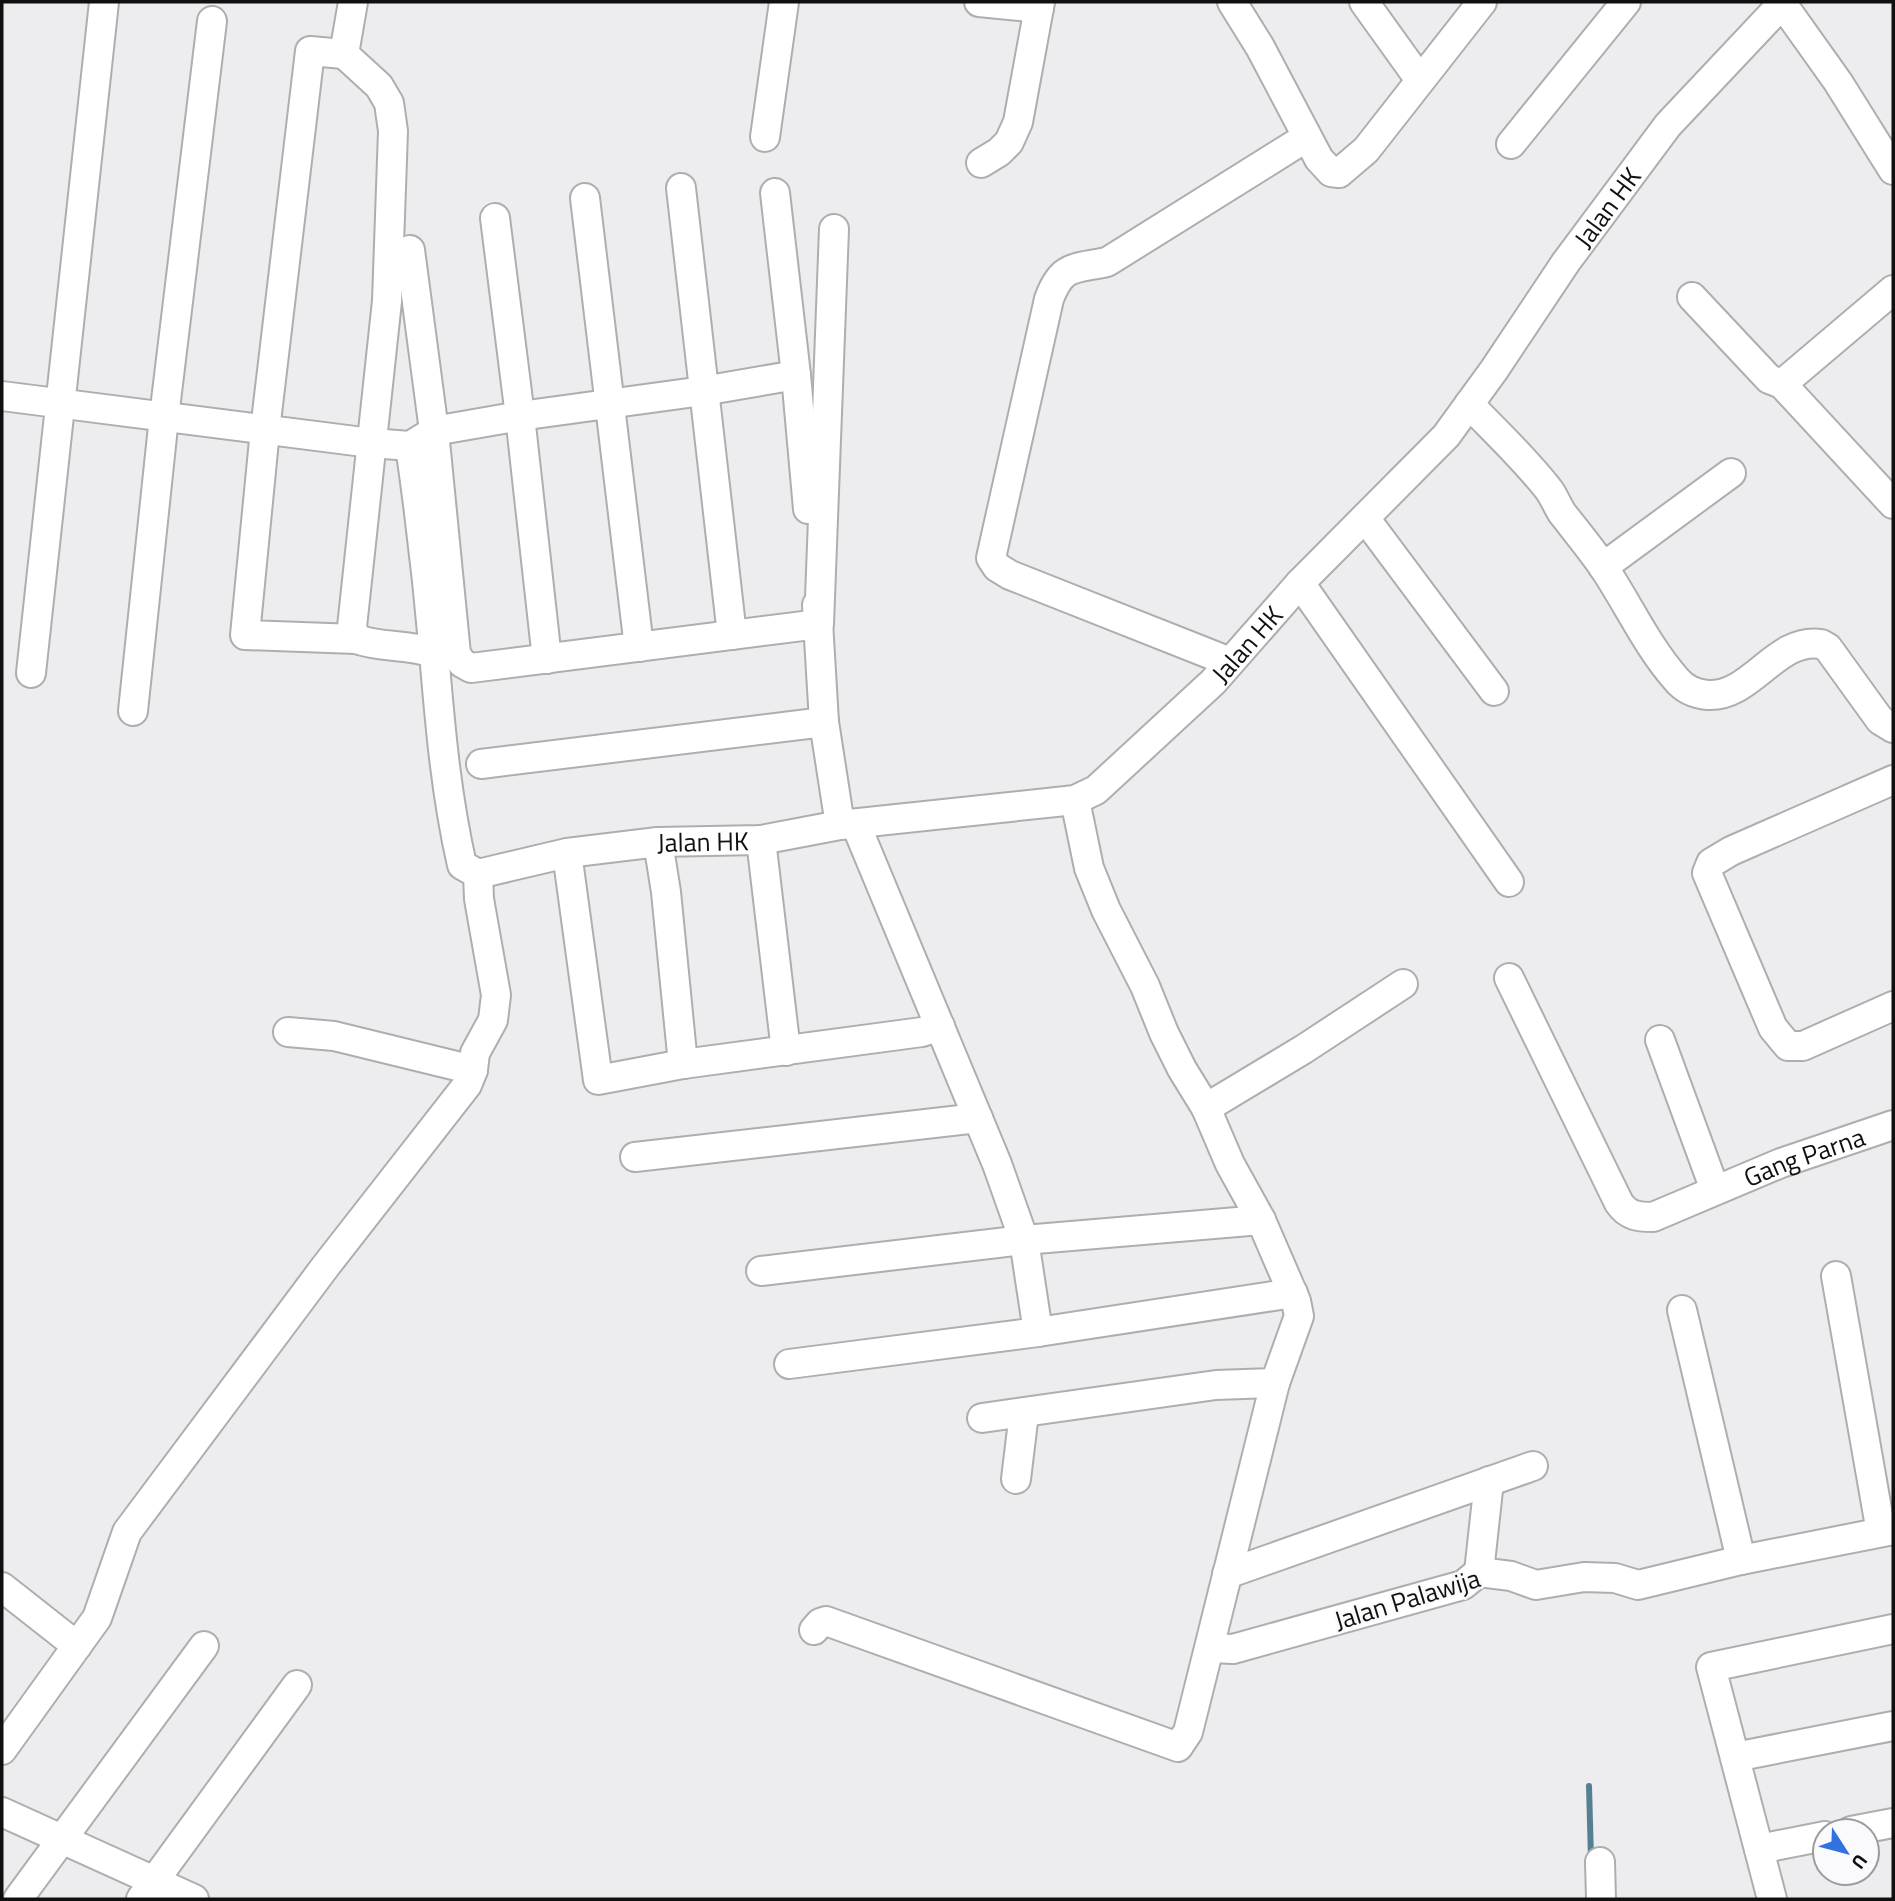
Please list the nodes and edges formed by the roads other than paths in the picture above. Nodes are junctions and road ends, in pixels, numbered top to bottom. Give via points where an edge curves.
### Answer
1 (104, 2) edge
2 (353, 2) edge
3 (784, 2) edge
4 (979, 2) edge
5 (1232, 2) edge
6 (1364, 2) edge
7 (1482, 2) edge
8 (1626, 2) edge
9 (1782, 3) edge
10 (1040, 5) edge
11 (212, 21) dead end
12 (344, 54) junction
13 (1420, 80) junction
14 (765, 137) dead end
15 (1307, 137) junction
16 (1511, 144) dead end
17 (981, 163) dead end
18 (1893, 170) edge
19 (681, 188) dead end
20 (775, 193) dead end
21 (585, 198) dead end
22 (495, 218) dead end
23 (834, 229) dead end
24 (410, 250) dead end
25 (1893, 289) edge
26 (1692, 298) dead end
27 (796, 375) junction
28 (1783, 384) junction
29 (703, 391) junction
30 (2, 396) edge
31 (60, 403) junction
32 (609, 404) junction
33 (1469, 404) junction
34 (520, 416) junction
35 (163, 417) junction
36 (265, 430) junction
37 (433, 431) junction
38 (370, 443) junction
39 (410, 446) junction
40 (1731, 473) dead end
41 (1893, 504) edge
42 (1365, 518) junction
43 (1603, 567) junction
44 (1300, 583) junction
45 (819, 624) junction
46 (732, 635) junction
47 (356, 639) junction
48 (639, 647) junction
49 (434, 653) junction
50 (547, 659) junction
51 (1230, 662) junction
52 (31, 673) dead end
53 (1494, 691) dead end
54 (133, 710) dead end
55 (824, 722) junction
56 (1893, 727) edge
57 (481, 764) dead end
58 (1893, 780) edge
59 (1075, 800) junction
60 (848, 825) junction
61 (761, 840) junction
62 (658, 842) junction
63 (567, 853) junction
64 (478, 874) junction
65 (1509, 882) dead end
66 (1509, 978) dead end
67 (1403, 984) dead end
68 (1893, 1006) edge
69 (940, 1026) junction
70 (288, 1032) dead end
71 (1660, 1040) dead end
72 (786, 1051) junction
73 (684, 1064) junction
74 (473, 1070) junction
75 (1206, 1108) junction
76 (978, 1118) junction
77 (1893, 1125) edge
78 (635, 1157) dead end
79 (1715, 1190) junction
80 (1261, 1220) junction
81 (1024, 1240) junction
82 (761, 1271) dead end
83 (1836, 1276) dead end
84 (1293, 1293) junction
85 (1682, 1310) dead end
86 (1038, 1332) junction
87 (789, 1364) dead end
88 (1275, 1383) junction
89 (1024, 1413) junction
90 (982, 1418) dead end
91 (1533, 1466) dead end
92 (1016, 1479) dead end
93 (1489, 1481) junction
94 (1887, 1531) edge
95 (1741, 1560) junction
96 (1479, 1572) junction
97 (1227, 1574) junction
98 (2, 1587) edge
99 (1893, 1629) edge
100 (814, 1630) dead end
101 (77, 1646) junction
102 (204, 1646) dead end
103 (1210, 1648) junction
104 (297, 1685) dead end
105 (1893, 1726) edge
106 (2, 1750) edge
107 (1735, 1757) junction
108 (2, 1812) edge
109 (62, 1839) junction
110 (1811, 1839) edge
111 (1759, 1849) junction
112 (1600, 1862) dead end
113 (147, 1890) edge
114 (18, 1899) edge
115 (194, 1899) edge
116 (1601, 1899) edge
117 (1772, 1899) edge

1 - 31 street
2 - 12 street
3 - 14 street
4 - 10 street
5 - 15 street
6 - 13 street
7 - 13 street
8 - 16 street
9 - 18 street via 1839,82
9 - 33 street, Jalan HK via 1668,125
10 - 17 street via 1018,122 1009,142
11 - 35 street
12 - 36 street via 310,51
12 - 38 street via 379,86 389,103 393,131 387,301
13 - 15 street via 1366,150 1339,173 1331,172 1319,159
15 - 51 street via 1107,262 1059,276 1049,299 991,558 1010,575
19 - 29 street
20 - 27 street
21 - 32 street
22 - 34 street
23 - 45 street
24 - 37 street
25 - 28 street
26 - 28 street via 1769,379
27 - 29 street
27 - 45 street
28 - 41 street
29 - 32 street
29 - 46 street
30 - 31 street
31 - 35 street
31 - 52 street
32 - 34 street
32 - 48 street
33 - 42 street, Jalan HK via 1446,436
33 - 43 street via 1550,491
34 - 37 street
34 - 50 street
35 - 36 street
35 - 54 street
36 - 38 street
36 - 47 street via 245,635
37 - 39 street
37 - 50 street via 456,654 471,668
38 - 39 street
38 - 47 street via 352,628
39 - 49 street
40 - 43 street
42 - 44 street, Jalan HK
42 - 53 street
43 - 56 street via 1656,652 1677,681 1692,692 1722,693 1798,646 1821,644 1880,720
44 - 51 street, Jalan HK
44 - 65 street
45 - 46 street
45 - 55 street
46 - 48 street
47 - 49 street
48 - 50 street
49 - 64 street via 453,827 462,865
51 - 59 street, Jalan HK via 1157,736 1096,790
55 - 57 street
55 - 60 street
58 - 68 street via 1731,851 1711,863 1707,873 1773,1028 1788,1046 1802,1046
59 - 60 street, Jalan HK
59 - 75 street via 1089,868 1106,910 1176,1057
60 - 61 street, Jalan HK
60 - 69 street
61 - 62 street, Jalan HK
61 - 72 street
62 - 63 street, Jalan HK
62 - 73 street
63 - 64 street, Jalan HK
63 - 73 street via 598,1080
64 - 74 street via 496,995 493,1020 475,1053
66 - 79 street, Gang Parna via 1625,1211 1653,1217
67 - 75 street
69 - 72 street
69 - 76 street
70 - 74 street via 334,1036
71 - 79 street
72 - 73 street
74 - 101 street via 467,1085 324,1267 127,1532 97,1618
75 - 80 street
76 - 78 street
76 - 81 street
77 - 79 street, Gang Parna
80 - 81 street
80 - 84 street
81 - 82 street
81 - 86 street
83 - 94 street
84 - 86 street
84 - 88 street via 1299,1316
85 - 95 street
86 - 87 street
88 - 89 street via 1216,1385
88 - 97 street
89 - 90 street
89 - 92 street
91 - 93 street
93 - 96 street
93 - 97 street
94 - 95 street, Jalan Palawija
95 - 96 street, Jalan Palawija via 1638,1585 1615,1578 1584,1577 1536,1585
96 - 103 street, Jalan Palawija via 1463,1585 1422,1598 1233,1649
97 - 103 street
98 - 101 street
99 - 107 street via 1711,1667
100 - 103 street via 826,1621 1178,1747 1188,1732
101 - 106 street
102 - 109 street
104 - 113 street
105 - 107 street
107 - 111 street
108 - 109 street
109 - 113 street
109 - 114 street
110 - 111 street
111 - 117 street
112 - 116 street
113 - 115 street

